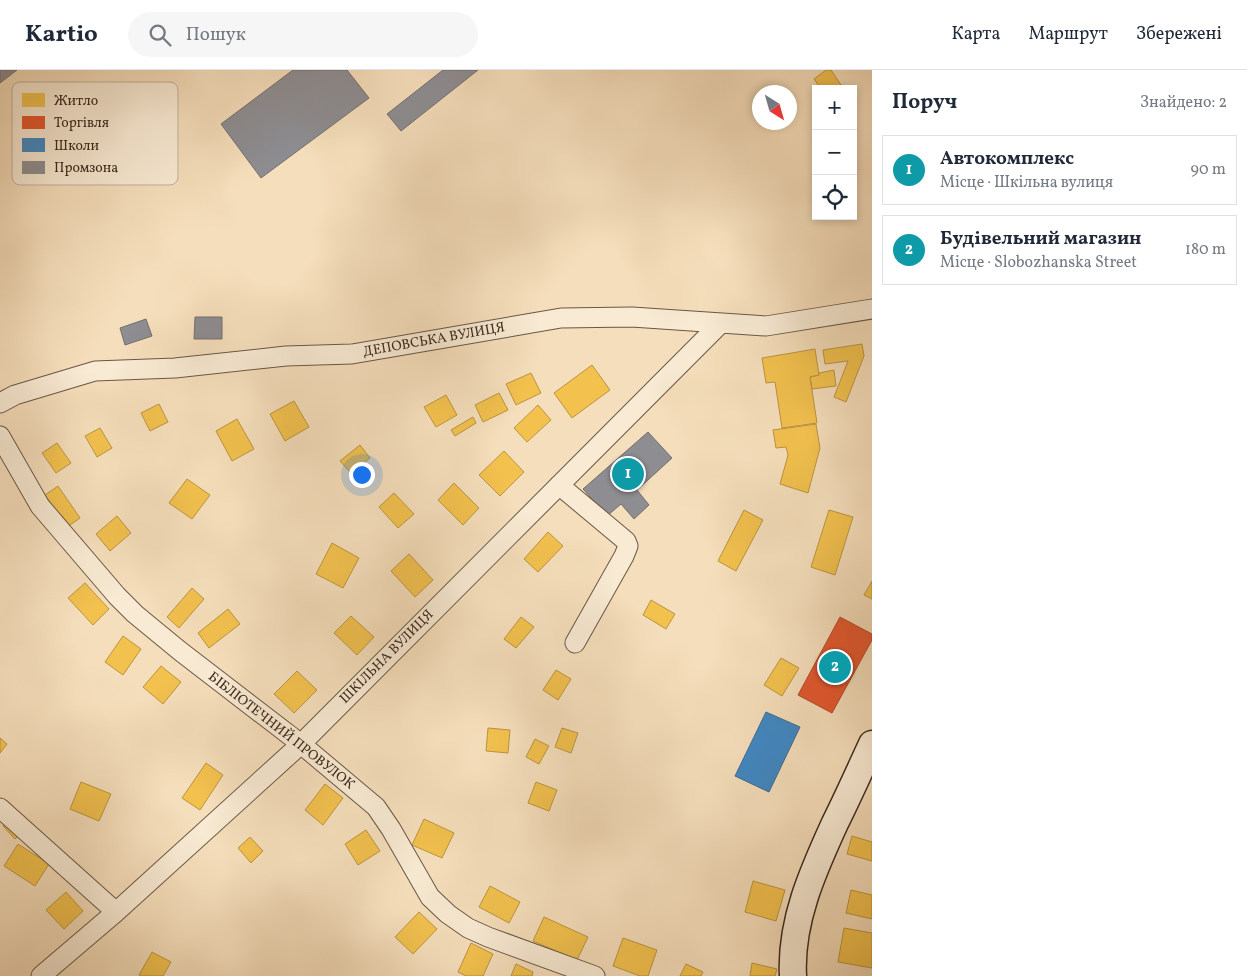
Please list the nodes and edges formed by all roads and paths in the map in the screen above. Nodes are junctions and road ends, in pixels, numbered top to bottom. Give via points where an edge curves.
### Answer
1 (872, 309) edge
2 (720, 324) junction
3 (0, 403) edge
4 (0, 436) edge
5 (559, 485) junction
6 (575, 643) dead end
7 (301, 744) junction
8 (872, 744) edge
9 (0, 808) edge
10 (116, 912) junction
11 (41, 976) edge
12 (595, 976) edge
13 (793, 976) edge

1 - 2 street, ДЕПОВСЬКА ВУЛИЦЯ via 766,326
2 - 3 street, ДЕПОВСЬКА ВУЛИЦЯ via 632,317 561,318 352,354 95,371 15,395
2 - 5 street, ШКІЛЬНА ВУЛИЦЯ
4 - 7 street, БІБЛІОТЕЧНИЙ ПРОВУЛОК via 40,506 129,608
5 - 6 street via 628,546
5 - 7 street, ШКІЛЬНА ВУЛИЦЯ
7 - 10 street, ШКІЛЬНА ВУЛИЦЯ
7 - 12 street, БІБЛІОТЕЧНИЙ ПРОВУЛОК via 376,807 430,897 457,922 488,937
8 - 13 street via 812,874 799,918
9 - 10 street
10 - 11 street, ШКІЛЬНА ВУЛИЦЯ

